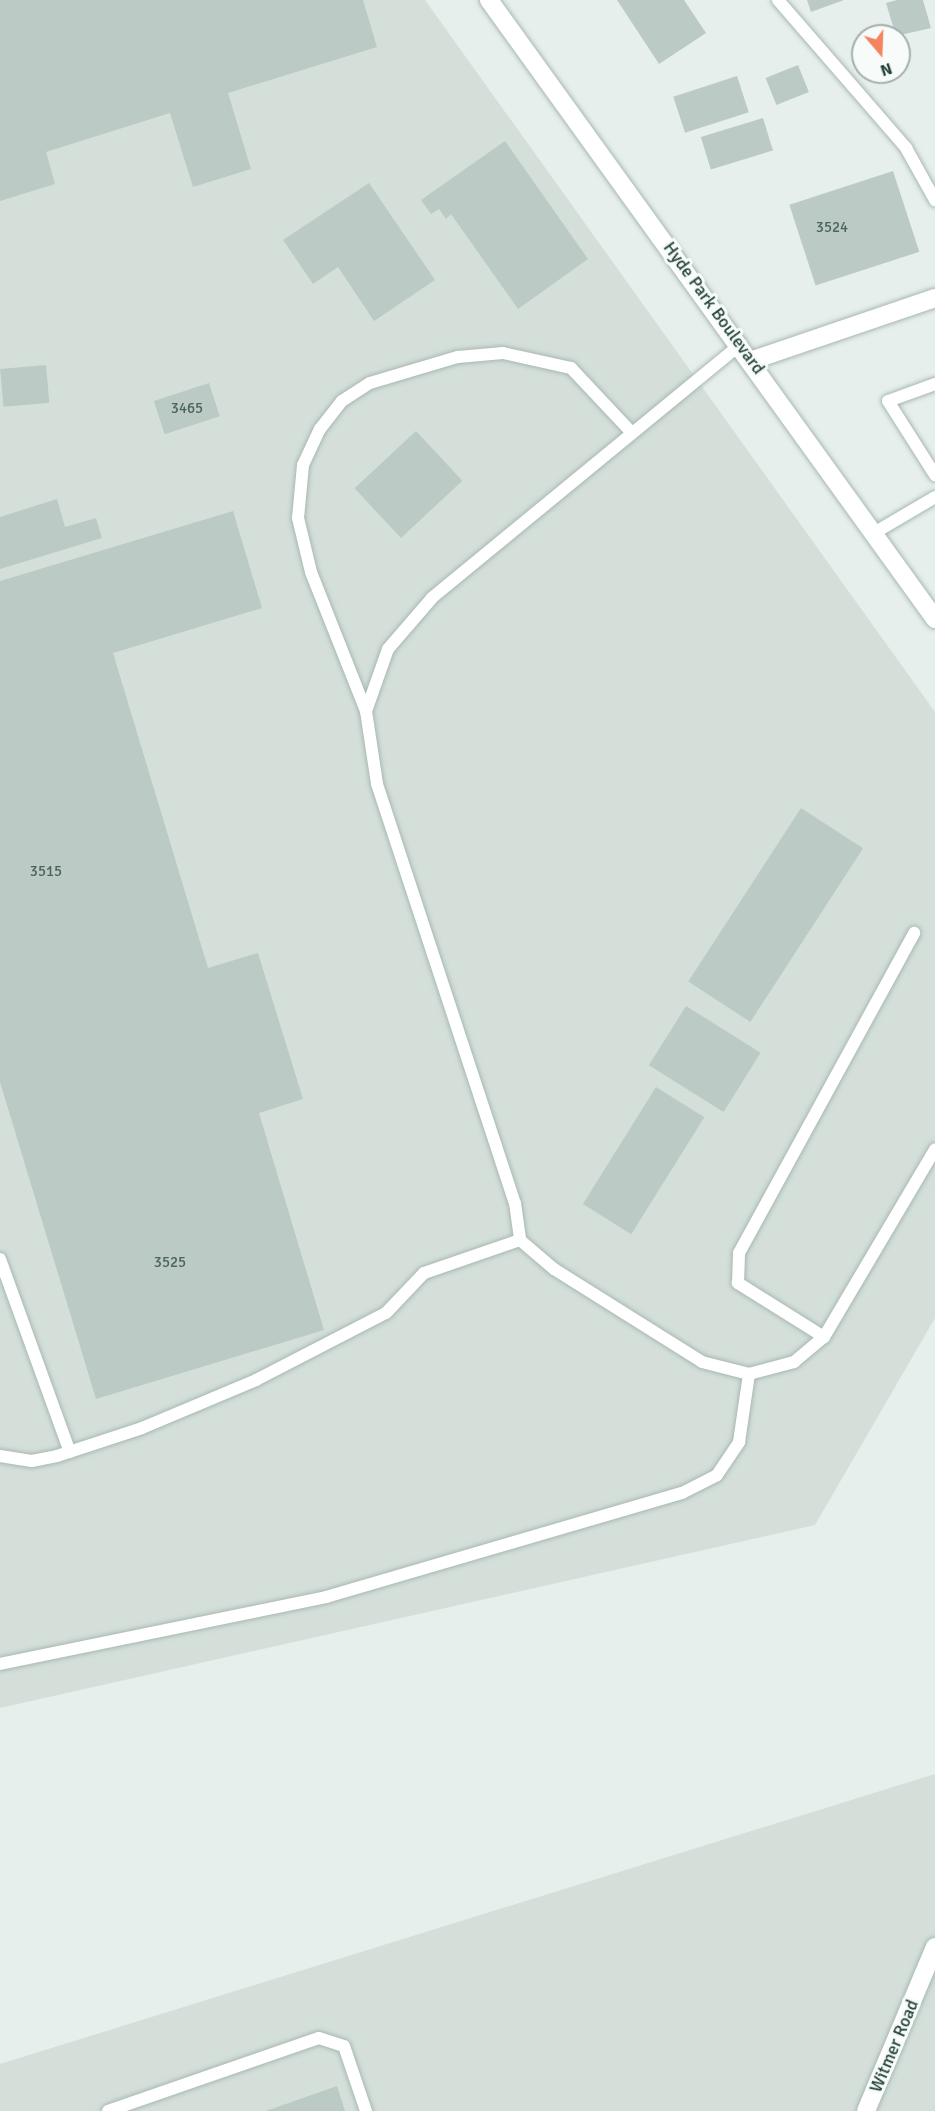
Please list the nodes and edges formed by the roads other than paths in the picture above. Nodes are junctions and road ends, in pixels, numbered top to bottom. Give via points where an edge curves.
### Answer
1 (489, 0) edge
2 (778, 0) edge
3 (935, 200) edge
4 (935, 298) edge
5 (741, 344) junction
6 (753, 360) junction
7 (935, 384) edge
8 (632, 433) junction
9 (935, 475) edge
10 (935, 497) edge
11 (874, 533) junction
12 (935, 619) edge
13 (366, 711) junction
14 (914, 933) dead end
15 (935, 1149) edge
16 (520, 1240) junction
17 (0, 1259) edge
18 (824, 1337) junction
19 (749, 1374) junction
20 (70, 1452) junction
21 (0, 1456) edge
22 (0, 1664) edge
23 (935, 1947) edge
24 (108, 2111) edge
25 (366, 2111) edge
26 (866, 2111) edge

1 - 5 main road, Hyde Park Boulevard
2 - 3 lane via 906,148
4 - 6 main road
5 - 6 main road, Hyde Park Boulevard
5 - 8 lane
6 - 11 main road, Hyde Park Boulevard
7 - 9 lane via 888,401
8 - 13 lane via 432,598 388,649
8 - 13 lane via 572,368 503,353 425,366 370,383 342,401 320,429 303,465 298,518 311,572
10 - 11 lane
11 - 12 main road, Hyde Park Boulevard
13 - 16 lane via 377,784 515,1203
14 - 18 lane via 739,1253 738,1283
15 - 18 lane
16 - 19 lane via 554,1269 702,1362
16 - 20 lane via 424,1272 386,1313 256,1380
17 - 20 lane
18 - 19 lane via 794,1362
19 - 22 lane via 739,1442 717,1475 682,1493 326,1597
20 - 21 lane via 32,1461
23 - 26 main road, Witmer Road
24 - 25 lane via 319,2038 344,2046

